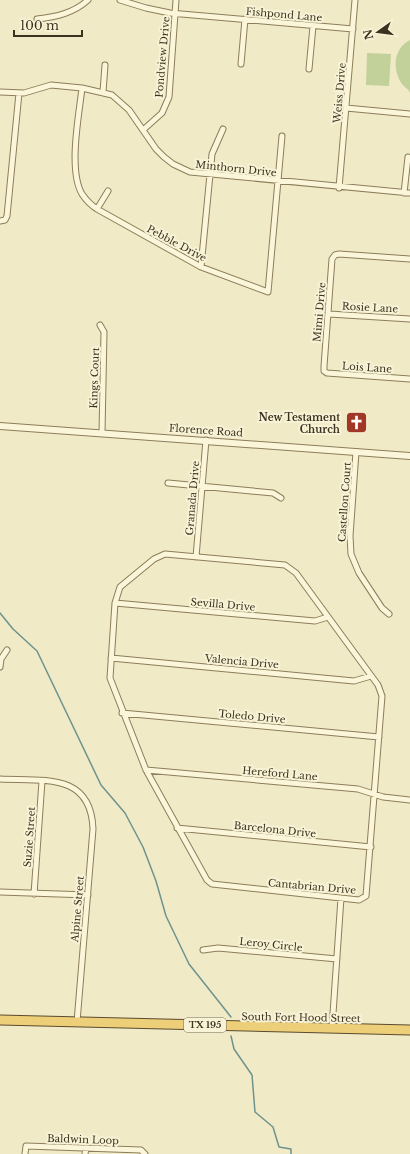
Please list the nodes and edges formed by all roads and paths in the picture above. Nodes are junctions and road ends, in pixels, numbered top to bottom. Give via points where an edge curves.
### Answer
1 (88, 0) edge
2 (120, 0) edge
3 (176, 0) edge
4 (355, 0) edge
5 (176, 13) junction
6 (37, 19) dead end
7 (245, 20) junction
8 (313, 26) junction
9 (353, 29) junction
10 (241, 64) dead end
11 (105, 65) dead end
12 (309, 69) dead end
13 (82, 88) junction
14 (0, 92) edge
15 (103, 92) junction
16 (18, 93) junction
17 (346, 108) junction
18 (410, 114) edge
19 (223, 129) dead end
20 (143, 130) junction
21 (282, 136) dead end
22 (408, 157) dead end
23 (210, 175) junction
24 (278, 182) junction
25 (339, 188) junction
26 (108, 191) dead end
27 (404, 193) junction
28 (410, 193) edge
29 (97, 209) junction
30 (0, 221) edge
31 (410, 259) edge
32 (201, 267) junction
33 (329, 314) junction
34 (410, 319) edge
35 (100, 325) dead end
36 (324, 371) joint
37 (410, 379) edge
38 (0, 426) edge
39 (102, 433) junction
40 (206, 440) junction
41 (356, 452) junction
42 (410, 456) edge
43 (168, 484) dead end
44 (202, 486) junction
45 (280, 498) dead end
46 (196, 557) junction
47 (115, 603) junction
48 (389, 614) dead end
49 (328, 617) junction
50 (7, 650) dead end
51 (111, 658) junction
52 (0, 667) edge
53 (371, 676) junction
54 (122, 713) junction
55 (379, 737) junction
56 (146, 770) junction
57 (0, 779) edge
58 (42, 781) junction
59 (374, 794) junction
60 (410, 800) edge
61 (177, 828) junction
62 (371, 848) junction
63 (0, 892) edge
64 (34, 894) junction
65 (88, 895) junction
66 (341, 898) junction
67 (203, 950) dead end
68 (337, 959) junction
69 (0, 1020) edge
70 (77, 1022) junction
71 (332, 1028) junction
72 (410, 1030) edge
73 (86, 1148) junction
74 (25, 1154) edge
75 (85, 1154) edge
76 (145, 1154) edge

1 - 6 street via 68,13 53,18
2 - 5 street, Fishpond Lane
3 - 5 street, Pondview Drive
4 - 9 street, Weiss Drive
5 - 7 street, Fishpond Lane
5 - 20 street, Pondview Drive via 169,97 162,113
7 - 8 street, Fishpond Lane
7 - 10 street
8 - 9 street, Fishpond Lane
8 - 12 street
9 - 17 street, Weiss Drive
11 - 15 street
13 - 15 street, Minthorn Drive
13 - 16 street, Minthorn Drive via 51,85
13 - 29 street, Pebble Drive via 75,168 81,193
14 - 16 street, Minthorn Drive
15 - 20 street, Minthorn Drive via 124,104
16 - 30 street via 7,216 5,220
17 - 18 street
17 - 25 street, Weiss Drive
19 - 23 street via 212,154
20 - 23 street, Minthorn Drive via 156,149 173,164 190,172
21 - 24 street
22 - 27 street
23 - 24 street, Minthorn Drive
23 - 32 street
24 - 25 street, Minthorn Drive
24 - 32 street, Pebble Drive via 268,292
25 - 27 street, Minthorn Drive
26 - 29 street
27 - 28 street, Minthorn Drive
29 - 32 street, Pebble Drive
31 - 33 street, Mimi Drive via 335,255 332,259
33 - 34 street, Rosie Lane
33 - 36 street, Mimi Drive
35 - 39 street, Kings Court via 104,332
36 - 37 street, Lois Lane
38 - 39 street, Florence Road
39 - 40 street, Florence Road
40 - 41 street, Florence Road
40 - 44 street, Granada Drive
41 - 42 street, Florence Road
41 - 48 street, Castellon Court via 351,554 359,573 382,608
43 - 44 street
44 - 45 street via 273,493
44 - 46 street, Granada Drive
46 - 47 street, Cantabrian Drive via 165,554 159,556 120,587
46 - 49 street, Cantabrian Drive via 285,565 296,573
47 - 49 street, Sevilla Drive via 316,621
47 - 51 street, Cantabrian Drive
49 - 53 street, Cantabrian Drive
50 - 52 street via 1,659
51 - 53 street, Valencia Drive via 354,681
51 - 54 street, Cantabrian Drive via 111,686
53 - 55 street, Cantabrian Drive via 382,696
54 - 55 street, Toledo Drive
54 - 56 street, Cantabrian Drive
55 - 59 street, Cantabrian Drive
56 - 59 street, Hereford Lane via 358,789
56 - 61 street, Cantabrian Drive
57 - 58 street
58 - 64 street, Suzie Street
58 - 65 street, Alpine Street via 72,786 89,807 92,824
59 - 60 street, Hereford Lane
59 - 62 street, Cantabrian Drive
61 - 62 street, Barcelona Drive
61 - 66 street, Cantabrian Drive via 207,880 212,884
62 - 66 street, Cantabrian Drive via 366,896 359,900
63 - 64 street
64 - 65 street
65 - 70 street, Alpine Street
66 - 68 street
67 - 68 street, Leroy Circle via 218,948
68 - 71 street
69 - 70 highway, South Fort Hood Street / TX 195
70 - 71 highway, South Fort Hood Street / TX 195
71 - 72 highway, South Fort Hood Street / TX 195
73 - 74 street, Baldwin Loop via 26,1146
73 - 75 street
73 - 76 street, Baldwin Loop via 141,1150

